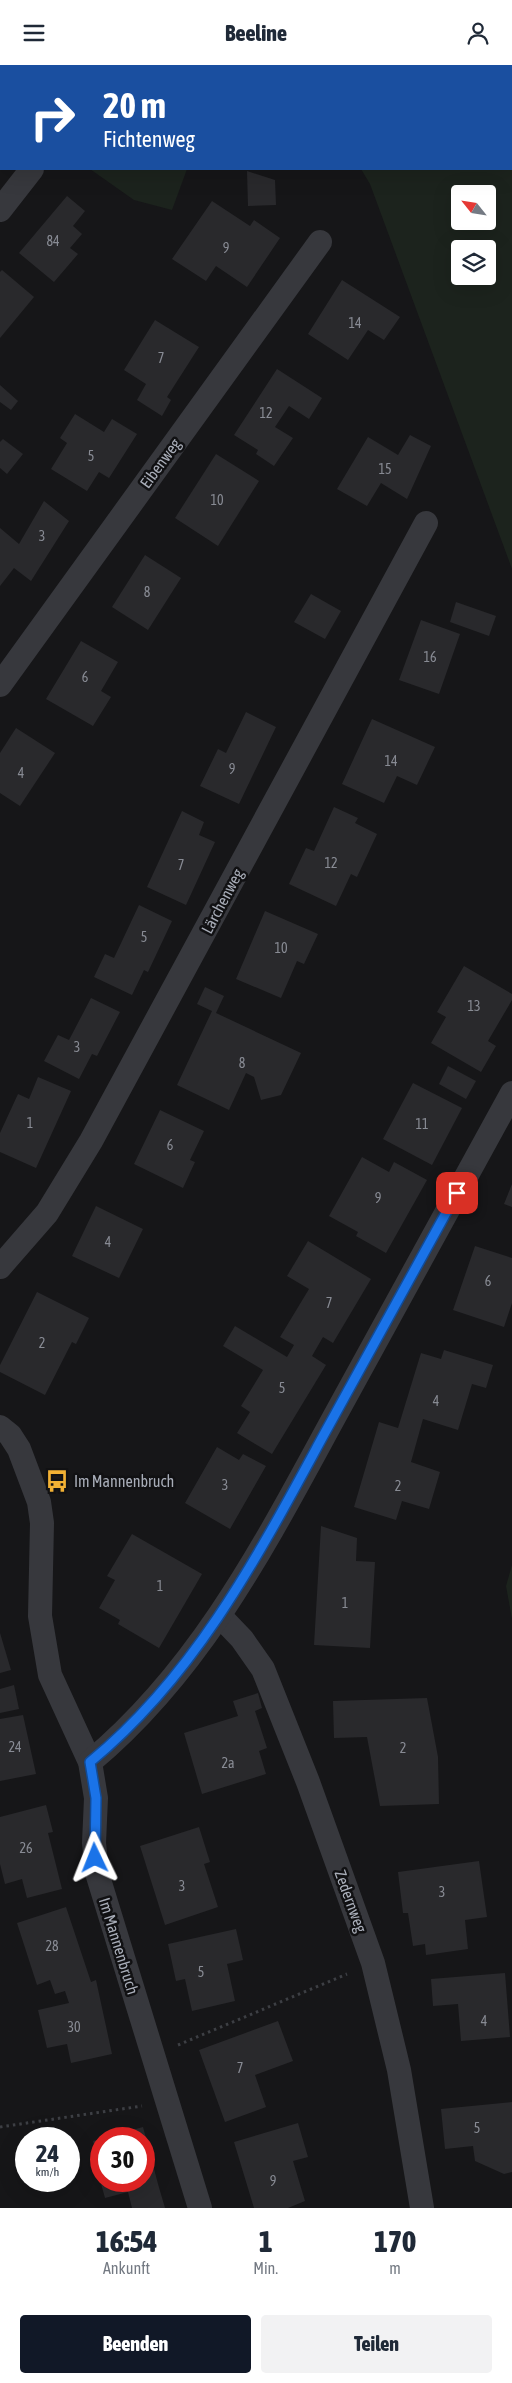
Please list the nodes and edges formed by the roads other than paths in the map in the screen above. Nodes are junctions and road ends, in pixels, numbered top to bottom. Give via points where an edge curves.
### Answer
1 (31, 170) edge
2 (0, 210) edge
3 (320, 242) dead end
4 (426, 523) dead end
5 (0, 685) edge
6 (512, 1093) edge
7 (0, 1267) edge
8 (0, 1427) edge
9 (220, 1617) junction
10 (90, 1762) junction
11 (200, 2208) edge
12 (422, 2208) edge

1 - 2 street
3 - 5 street, Eibenweg
4 - 7 street, Lärchenweg via 90,1141 47,1213
6 - 9 street via 252,1567
8 - 10 street, Im Mannenbruch via 19,1449 39,1502 42,1523 40,1616 50,1675
9 - 10 street via 185,1665 114,1743
9 - 12 street, Zedernweg via 242,1639 263,1669 308,1782 373,1963 399,2070
10 - 11 street, Im Mannenbruch via 96,1798 94,1843 97,1873

